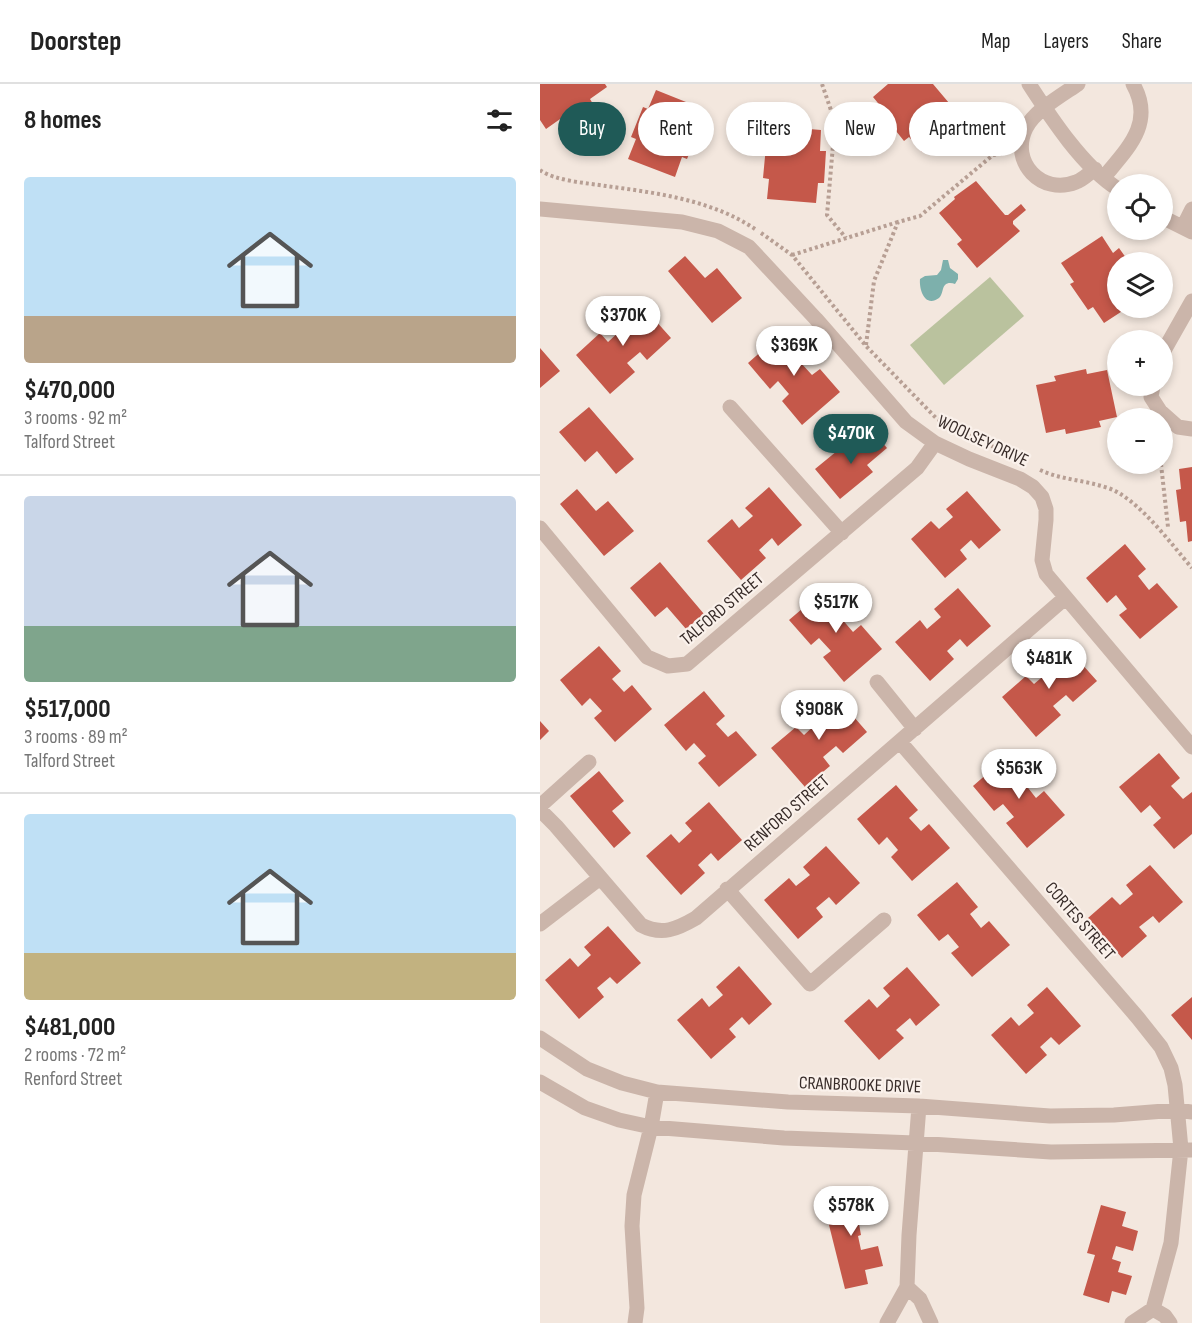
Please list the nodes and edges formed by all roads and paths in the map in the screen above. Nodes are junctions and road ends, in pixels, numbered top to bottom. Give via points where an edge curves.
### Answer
1 (822, 84) edge
2 (1029, 84) edge
3 (1078, 84) edge
4 (1133, 84) edge
5 (1044, 108) junction
6 (1027, 126) edge
7 (992, 156) edge
8 (1022, 156) edge
9 (540, 170) edge
10 (1100, 173) junction
11 (1107, 179) edge
12 (540, 209) edge
13 (1192, 209) edge
14 (898, 222) junction
15 (1173, 223) edge
16 (1188, 230) edge
17 (846, 238) junction
18 (792, 255) junction
19 (1192, 301) edge
20 (1173, 335) edge
21 (866, 346) junction
22 (1151, 396) edge
23 (730, 407) dead end
24 (1192, 429) edge
25 (935, 443) junction
26 (1015, 457) dead end
27 (1035, 467) dead end
28 (1162, 474) edge
29 (1168, 527) dead end
30 (540, 528) edge
31 (842, 533) junction
32 (1192, 568) edge
33 (1065, 598) junction
34 (877, 682) dead end
35 (915, 729) junction
36 (900, 742) junction
37 (1192, 747) edge
38 (589, 762) dead end
39 (540, 808) edge
40 (600, 878) junction
41 (728, 889) junction
42 (884, 920) dead end
43 (540, 924) edge
44 (540, 1038) edge
45 (540, 1082) edge
46 (657, 1092) junction
47 (919, 1106) junction
48 (1184, 1111) edge
49 (651, 1127) junction
50 (915, 1143) junction
51 (1186, 1150) edge
52 (907, 1287) junction
53 (1153, 1309) junction
54 (635, 1323) edge
55 (887, 1323) edge
56 (931, 1323) edge
57 (1132, 1323) edge
58 (1170, 1323) edge

1 - 17 path via 835,122 827,215
2 - 5 street
3 - 5 street
4 - 10 street via 1142,99 1142,120 1130,145
5 - 6 street
5 - 10 street
7 - 14 path via 920,216
8 - 10 street via 1036,179 1049,183 1077,182
9 - 18 path via 693,202 739,218
10 - 11 street
12 - 25 street, WOOLSEY DRIVE via 682,222 718,231 749,247 906,422
13 - 16 street
14 - 17 path
14 - 21 path via 874,281
15 - 16 street
17 - 18 path
18 - 21 path
19 - 20 street
21 - 26 path via 937,419
22 - 24 street via 1160,411 1178,427
23 - 31 street
25 - 31 street, TALFORD STREET via 917,468
25 - 33 street, WOOLSEY DRIVE via 1020,479 1042,497 1046,520 1042,560 1046,574
27 - 32 path via 1055,477 1109,488 1132,501
28 - 29 path
30 - 31 street, TALFORD STREET via 647,657 668,666 687,664
33 - 35 street, RENFORD STREET
33 - 37 street, WOOLSEY DRIVE
34 - 35 street
35 - 36 street, RENFORD STREET
36 - 41 street, RENFORD STREET
36 - 48 street, CORTES STREET via 1161,1047
38 - 39 street
39 - 40 street, RENFORD STREET
40 - 41 street, RENFORD STREET via 641,925 661,932 696,918
40 - 43 street
41 - 42 street via 810,984
44 - 46 street, CRANBROOKE DRIVE via 587,1069
45 - 49 street via 585,1108
46 - 47 street, CRANBROOKE DRIVE
46 - 49 street
47 - 48 street, CRANBROOKE DRIVE via 1050,1116
47 - 50 street
48 - 51 street, CORTES STREET
49 - 50 street
49 - 54 street via 634,1195
50 - 51 street via 1051,1152
50 - 52 street
51 - 53 street, CORTES STREET via 1171,1243
52 - 55 street
52 - 56 street via 920,1299
53 - 57 street
53 - 58 street

